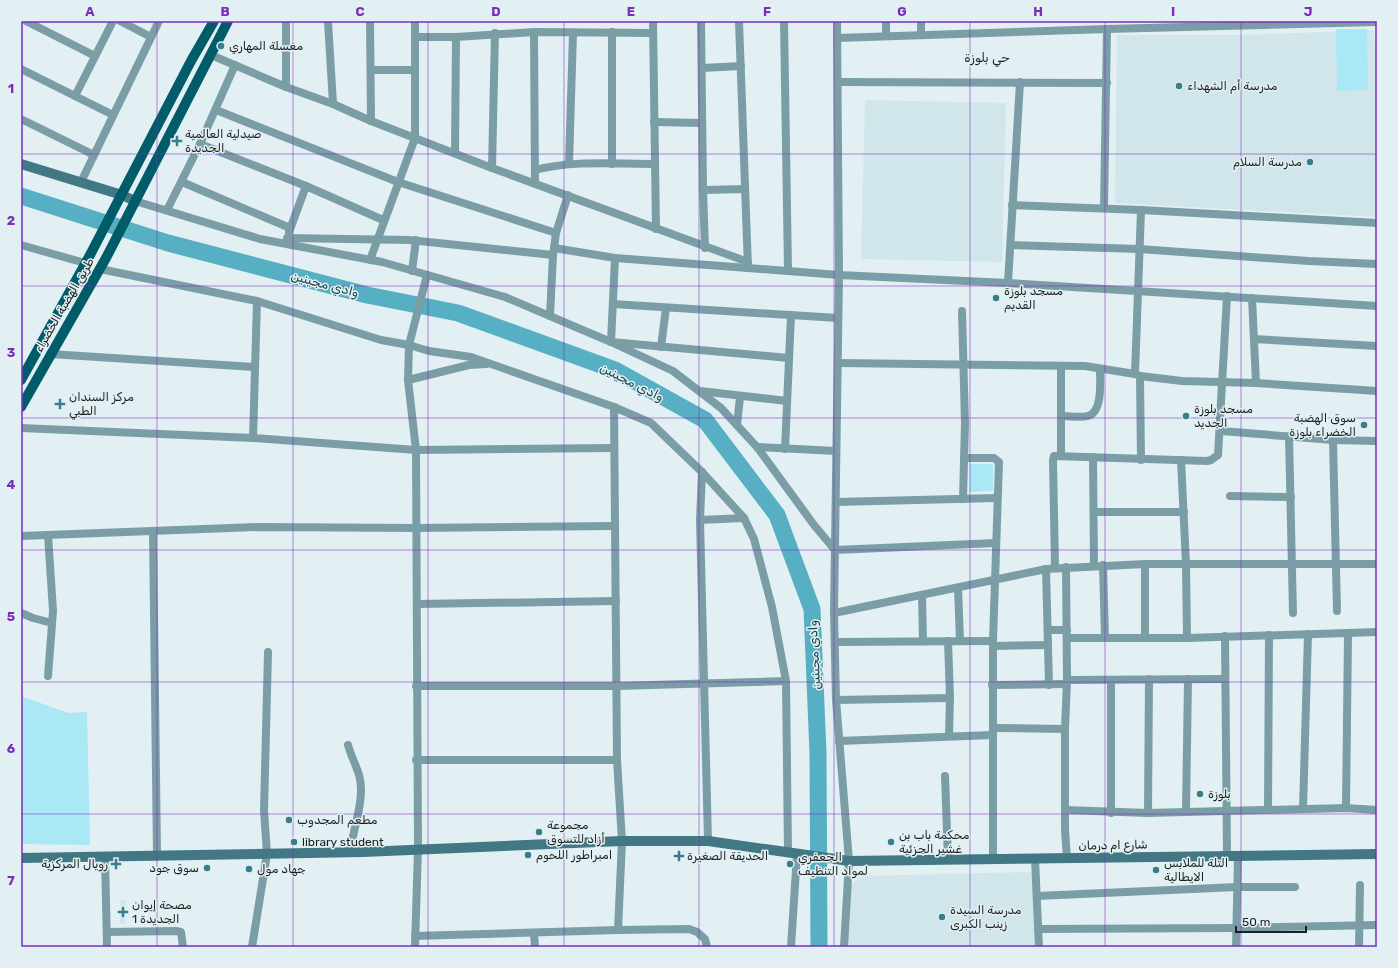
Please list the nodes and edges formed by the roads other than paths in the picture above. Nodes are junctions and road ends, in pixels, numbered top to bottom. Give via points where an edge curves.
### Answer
1 (26, 21) edge
2 (113, 21) edge
3 (120, 21) edge
4 (159, 21) edge
5 (214, 21) edge
6 (228, 21) edge
7 (286, 21) edge
8 (328, 21) edge
9 (370, 21) edge
10 (414, 21) edge
11 (653, 21) edge
12 (701, 21) edge
13 (739, 21) edge
14 (784, 21) edge
15 (837, 21) edge
16 (886, 21) edge
17 (921, 21) edge
18 (1377, 22) edge
19 (1108, 29) junction
20 (534, 32) junction
21 (612, 32) junction
22 (495, 33) junction
23 (572, 33) junction
24 (653, 33) junction
25 (921, 34) junction
26 (886, 36) junction
27 (151, 37) junction
28 (415, 37) junction
29 (456, 37) junction
30 (837, 38) junction
31 (211, 55) junction
32 (95, 56) junction
33 (235, 65) junction
34 (741, 66) junction
35 (702, 68) junction
36 (21, 69) edge
37 (371, 70) junction
38 (415, 70) junction
39 (838, 82) junction
40 (1020, 82) junction
41 (1107, 83) junction
42 (286, 87) junction
43 (75, 96) junction
44 (333, 104) junction
45 (216, 110) junction
46 (113, 115) junction
47 (21, 119) edge
48 (371, 121) junction
49 (654, 122) junction
50 (702, 123) junction
51 (415, 138) junction
52 (200, 144) junction
53 (455, 153) junction
54 (94, 155) junction
55 (21, 164) edge
56 (569, 164) junction
57 (612, 164) junction
58 (654, 164) junction
59 (492, 168) junction
60 (534, 170) junction
61 (81, 182) junction
62 (182, 182) junction
63 (398, 182) junction
64 (535, 183) junction
65 (306, 186) junction
66 (745, 189) junction
67 (703, 190) junction
68 (568, 195) junction
69 (120, 197) junction
70 (134, 203) junction
71 (1012, 204) junction
72 (1104, 208) junction
73 (167, 210) junction
74 (1141, 210) junction
75 (383, 220) junction
76 (1377, 223) edge
77 (290, 228) junction
78 (656, 229) junction
79 (556, 233) junction
80 (377, 238) junction
81 (416, 240) junction
82 (286, 241) junction
83 (21, 245) edge
84 (1011, 245) junction
85 (706, 248) junction
86 (1139, 249) junction
87 (554, 251) junction
88 (615, 258) junction
89 (88, 259) junction
90 (370, 260) junction
91 (1377, 264) edge
92 (748, 265) junction
93 (100, 269) junction
94 (788, 270) junction
95 (412, 271) junction
96 (427, 275) junction
97 (839, 275) junction
98 (1008, 283) junction
99 (1137, 292) junction
100 (1228, 296) junction
101 (1252, 298) junction
102 (257, 301) junction
103 (613, 304) junction
104 (1377, 306) edge
105 (666, 308) junction
106 (962, 311) dead end
107 (791, 315) junction
108 (550, 316) junction
109 (838, 318) junction
110 (1254, 338) junction
111 (611, 342) junction
112 (409, 345) junction
113 (1377, 346) edge
114 (661, 347) junction
115 (50, 354) junction
116 (789, 358) junction
117 (838, 363) junction
118 (490, 364) junction
119 (964, 365) junction
120 (1061, 366) junction
121 (254, 367) junction
122 (1100, 369) junction
123 (1137, 375) junction
124 (23, 376) edge
125 (36, 378) junction
126 (408, 380) junction
127 (1223, 384) junction
128 (1256, 384) junction
129 (699, 391) junction
130 (1377, 391) edge
131 (740, 397) junction
132 (787, 401) junction
133 (21, 407) edge
134 (614, 407) junction
135 (1062, 416) junction
136 (737, 425) junction
137 (21, 428) edge
138 (1220, 431) junction
139 (1289, 436) junction
140 (253, 438) junction
141 (1333, 440) junction
142 (1377, 441) edge
143 (757, 447) junction
144 (614, 448) junction
145 (785, 448) junction
146 (416, 450) junction
147 (836, 451) junction
148 (1061, 455) junction
149 (1093, 457) junction
150 (964, 458) junction
151 (1141, 460) junction
152 (1181, 460) junction
153 (702, 472) junction
154 (1230, 496) dead end
155 (1291, 497) junction
156 (997, 498) junction
157 (963, 499) junction
158 (836, 502) junction
159 (1094, 512) junction
160 (1184, 512) junction
161 (744, 518) junction
162 (700, 520) junction
163 (615, 526) junction
164 (416, 528) junction
165 (153, 532) junction
166 (48, 535) junction
167 (21, 536) edge
168 (996, 543) junction
169 (835, 550) junction
170 (1145, 564) junction
171 (1186, 564) junction
172 (1336, 564) junction
173 (1377, 564) edge
174 (1094, 565) junction
175 (1103, 565) junction
176 (1292, 566) junction
177 (1066, 567) junction
178 (1050, 569) junction
179 (995, 580) junction
180 (958, 588) junction
181 (922, 596) junction
182 (616, 601) junction
183 (417, 604) junction
184 (1337, 611) dead end
185 (21, 613) edge
186 (834, 613) junction
187 (1293, 613) dead end
188 (52, 623) junction
189 (1048, 630) junction
190 (1377, 632) edge
191 (1348, 633) junction
192 (1067, 634) junction
193 (1308, 634) junction
194 (1269, 635) junction
195 (1225, 636) junction
196 (1105, 638) junction
197 (1145, 638) junction
198 (1187, 638) junction
199 (923, 641) junction
200 (948, 641) junction
201 (960, 641) junction
202 (836, 642) junction
203 (992, 644) junction
204 (1048, 645) junction
205 (268, 652) dead end
206 (48, 676) dead end
207 (1149, 679) junction
208 (1188, 679) junction
209 (1225, 679) junction
210 (1111, 680) junction
211 (786, 681) junction
212 (1067, 682) junction
213 (704, 684) junction
214 (992, 685) junction
215 (1049, 685) junction
216 (416, 686) junction
217 (617, 686) junction
218 (950, 698) junction
219 (836, 700) junction
220 (1065, 729) junction
221 (992, 731) junction
222 (949, 736) junction
223 (839, 741) junction
224 (348, 745) dead end
225 (416, 760) junction
226 (617, 760) junction
227 (946, 776) dead end
228 (1346, 808) junction
229 (1303, 809) junction
230 (1066, 810) junction
231 (1268, 810) junction
232 (1377, 810) edge
233 (1227, 811) junction
234 (1186, 812) junction
235 (1111, 813) junction
236 (1148, 813) junction
237 (622, 841) junction
238 (708, 841) junction
239 (418, 849) junction
240 (350, 852) junction
241 (266, 854) junction
242 (796, 854) junction
243 (1377, 854) edge
244 (157, 856) junction
245 (1227, 856) junction
246 (105, 857) junction
247 (1238, 857) junction
248 (21, 858) edge
249 (993, 858) junction
250 (1068, 858) junction
251 (948, 859) junction
252 (1036, 859) junction
253 (844, 861) junction
254 (1360, 885) dead end
255 (1237, 887) junction
256 (1295, 887) dead end
257 (1037, 896) junction
258 (1360, 925) junction
259 (1377, 925) edge
260 (1237, 928) junction
261 (1038, 929) junction
262 (618, 930) junction
263 (108, 932) junction
264 (534, 933) junction
265 (415, 936) junction
266 (108, 947) edge
267 (183, 947) edge
268 (252, 947) edge
269 (415, 947) edge
270 (535, 947) edge
271 (707, 947) edge
272 (791, 947) edge
273 (844, 947) edge
274 (1039, 947) edge
275 (1236, 947) edge
276 (1359, 947) edge

1 - 32 street
2 - 32 street
3 - 27 street
4 - 27 street
5 - 69 main road, طريق الهضبة الخضراء
6 - 31 main road, طريق الهضبة الخضراء
7 - 42 street
8 - 44 street
9 - 37 street
10 - 28 street
11 - 24 street
12 - 35 street
13 - 34 street
14 - 94 street
15 - 30 street
16 - 26 street
17 - 25 street
18 - 19 street
19 - 25 street
19 - 41 street
20 - 22 street
20 - 23 street
20 - 60 street
21 - 23 street
21 - 24 street
21 - 57 street
22 - 29 street
22 - 59 street
23 - 56 street
24 - 49 street
25 - 26 street
26 - 30 street
27 - 46 street
28 - 29 street
28 - 38 street
29 - 53 street
30 - 39 street
31 - 33 street
31 - 70 main road, طريق الهضبة الخضراء
32 - 43 street
33 - 42 street
33 - 45 street
34 - 35 street
34 - 66 street
35 - 50 street
36 - 43 street
37 - 38 street
37 - 48 street
38 - 51 street
39 - 40 street
39 - 97 street
40 - 41 street
40 - 71 street
41 - 72 street
42 - 44 street
43 - 46 street
44 - 48 street
45 - 52 street
45 - 63 street
46 - 54 street
47 - 54 street
48 - 51 street
49 - 50 street
49 - 58 street
50 - 67 street
51 - 53 street
51 - 63 street
52 - 62 street
52 - 65 street
53 - 59 street
54 - 61 street
55 - 61 street
56 - 57 street
56 - 60 street
57 - 58 street
58 - 78 street
59 - 64 street
60 - 64 street
61 - 69 street
62 - 73 street
62 - 77 street
63 - 75 street
63 - 79 street
64 - 68 street
65 - 75 street
65 - 77 street
66 - 67 street
66 - 92 street
67 - 85 street
68 - 78 street
68 - 79 street
69 - 70 street
69 - 89 main road, طريق الهضبة الخضراء
70 - 73 street
70 - 93 main road, طريق الهضبة الخضراء
71 - 72 street
71 - 84 street
72 - 74 street
73 - 82 street via 233,232
74 - 76 street
74 - 86 street
75 - 80 street
77 - 82 street
78 - 85 street
79 - 87 street
80 - 81 street
80 - 82 street
80 - 90 street
81 - 87 street
81 - 95 street
82 - 90 street
83 - 89 street
84 - 86 street
84 - 98 street
85 - 92 street
86 - 91 street
86 - 99 street
87 - 88 street
87 - 108 street
88 - 92 street
88 - 103 street
89 - 124 main road, طريق الهضبة الخضراء
90 - 95 street
92 - 94 street
93 - 102 street
93 - 115 main road, طريق الهضبة الخضراء
94 - 97 street
95 - 96 street
96 - 108 street via 505,297
96 - 112 street
97 - 98 street
97 - 109 street
98 - 99 street
99 - 100 street
99 - 123 street
100 - 101 street
100 - 127 street
101 - 104 street
101 - 110 street
102 - 112 street via 381,340
102 - 121 street
103 - 105 street
103 - 111 street
105 - 107 street
105 - 114 street
106 - 119 street
107 - 109 street
107 - 116 street
108 - 111 street
109 - 117 street
110 - 113 street
110 - 128 street
111 - 114 street
111 - 129 street via 673,371
112 - 118 street via 429,351 471,357
112 - 126 street
114 - 116 street
115 - 121 street
115 - 125 main road, طريق الهضبة الخضراء
116 - 132 street
117 - 119 street
117 - 147 street
118 - 126 street via 469,365
118 - 134 street
119 - 120 street
119 - 150 street
120 - 122 street
120 - 135 street
121 - 140 street
122 - 123 street
122 - 135 street via 1099,404 1095,412 1089,416
123 - 127 street
123 - 151 street
124 - 125 main road
125 - 133 main road, طريق الهضبة الخضراء
126 - 146 street
127 - 128 street
127 - 138 street
128 - 130 street
129 - 131 street
129 - 136 street
131 - 132 street
131 - 136 street
132 - 145 street
134 - 144 street
134 - 153 street via 651,423
135 - 148 street
136 - 143 street
137 - 140 street
138 - 139 street
138 - 152 street via 1220,451 1216,458
139 - 141 street
139 - 155 street
140 - 146 street
141 - 142 street
141 - 172 street
143 - 145 street
143 - 169 street
144 - 146 street
144 - 163 street
145 - 147 street
146 - 164 street
147 - 158 street
148 - 149 street
148 - 178 street via 1054,456 1052,460
149 - 151 street
149 - 159 street
150 - 156 street via 998,460
150 - 157 street
151 - 152 street
152 - 160 street
153 - 161 street
153 - 162 street
154 - 155 street
155 - 176 street
156 - 157 street
156 - 168 street
157 - 158 street
158 - 169 street
159 - 160 street
159 - 174 street
160 - 171 street
161 - 162 street
161 - 211 street via 754,540 772,607
162 - 213 street
163 - 164 street
163 - 182 street
164 - 165 street via 259,527
164 - 183 street
165 - 166 street
165 - 244 street
166 - 167 street
166 - 188 street
168 - 169 street
168 - 179 street
169 - 186 street
170 - 171 street
170 - 175 street
170 - 197 street
171 - 176 street
171 - 198 street
172 - 173 street
172 - 176 street
172 - 184 street
174 - 175 street
174 - 177 street
175 - 196 street
176 - 187 street
177 - 178 street
177 - 192 street
178 - 179 street
178 - 189 street
179 - 180 street
179 - 203 street
180 - 181 street
180 - 201 street
181 - 186 street
181 - 199 street
182 - 183 street
182 - 217 street
183 - 216 street
185 - 188 street
186 - 202 street
188 - 206 street
189 - 192 street
189 - 204 street
190 - 191 street
191 - 193 street
191 - 228 street
192 - 196 street
192 - 212 street
193 - 194 street
193 - 229 street
194 - 195 street
194 - 231 street
195 - 198 street
195 - 209 street
196 - 197 street
197 - 198 street
199 - 200 street
199 - 202 street
200 - 201 street
200 - 218 street
201 - 203 street
202 - 219 street
203 - 204 street
203 - 214 street
204 - 215 street
205 - 241 street via 264,811
207 - 208 street
207 - 210 street
207 - 236 street
208 - 209 street
208 - 234 street
209 - 233 street
210 - 212 street
210 - 235 street
211 - 213 street
211 - 242 street
212 - 215 street
212 - 220 street
213 - 217 street
213 - 238 street
214 - 215 street
214 - 221 street
216 - 217 street
216 - 225 street
217 - 226 street
218 - 219 street
218 - 222 street
219 - 223 street
220 - 221 street
220 - 230 street
221 - 222 street
221 - 249 street
222 - 223 street
223 - 253 street
224 - 240 street via 360,775 361,789 361,801 352,832
225 - 226 street
225 - 239 street
226 - 237 street
227 - 251 street
228 - 229 street
228 - 232 street
229 - 231 street
230 - 235 street
230 - 250 street via 1065,838
231 - 233 street
233 - 234 street
233 - 245 street
234 - 236 street
235 - 236 street
237 - 238 street, شارع ام درمان
237 - 239 street, شارع ام درمان
237 - 262 street
238 - 242 street, شارع ام درمان
239 - 240 street, شارع ام درمان
239 - 265 street
240 - 241 street, شارع ام درمان
241 - 244 street, شارع ام درمان
241 - 268 street
242 - 253 street, شارع ام درمان
242 - 272 street
243 - 247 street, شارع ام درمان
244 - 246 street, شارع ام درمان
245 - 247 street, شارع ام درمان
245 - 250 street, شارع ام درمان
246 - 248 street, شارع ام درمان
246 - 263 street
247 - 255 street
249 - 251 street, شارع ام درمان
249 - 252 street, شارع ام درمان
250 - 252 street, شارع ام درمان
251 - 253 street, شارع ام درمان
252 - 257 street
253 - 273 street
254 - 258 street
255 - 256 street
255 - 257 street
255 - 260 street
257 - 261 street
258 - 259 street
258 - 260 street
258 - 276 street
260 - 261 street
260 - 275 street
261 - 274 street
262 - 264 street
262 - 271 street via 689,929 705,939
263 - 266 street
263 - 267 street via 181,932
264 - 265 street
264 - 270 street
265 - 269 street

